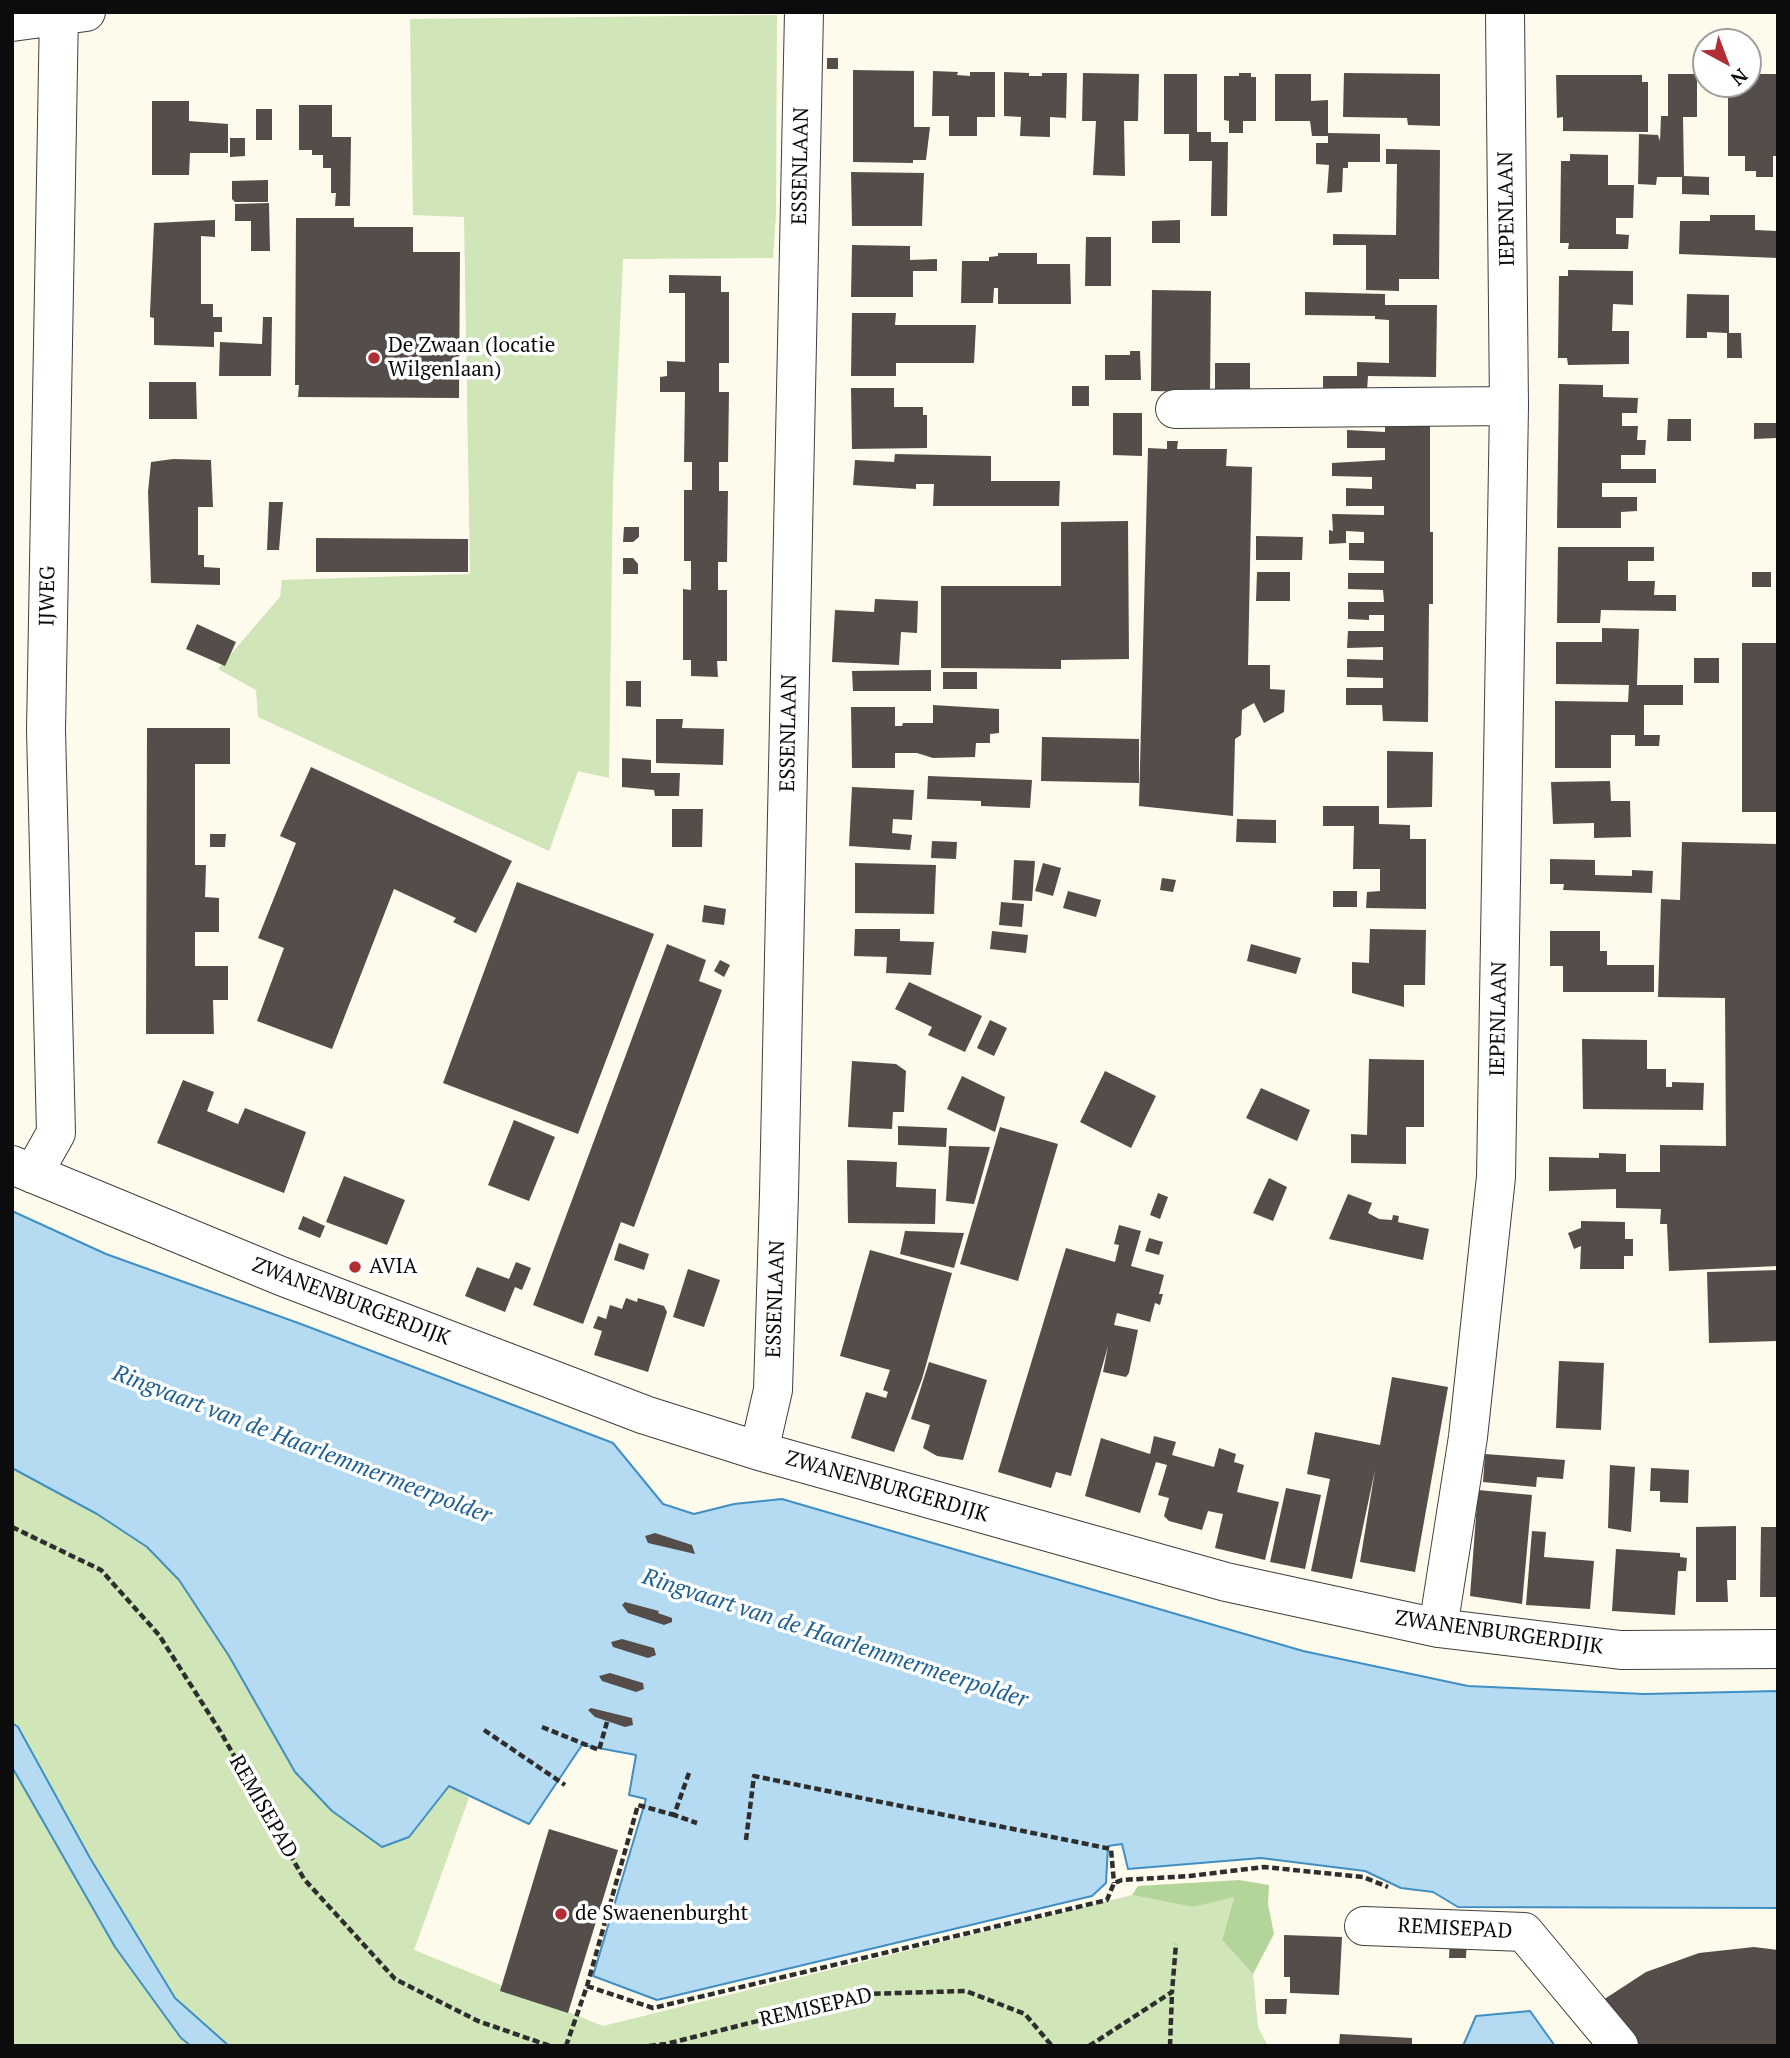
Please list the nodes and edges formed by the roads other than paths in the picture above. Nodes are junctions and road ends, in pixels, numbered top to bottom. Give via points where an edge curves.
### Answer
1 (804, 12) edge
2 (1505, 12) edge
3 (68, 14) edge
4 (12, 22) edge
5 (1509, 406) junction
6 (1175, 409) dead end
7 (22, 1170) edge
8 (759, 1451) junction
9 (1438, 1628) junction
10 (1778, 1649) edge
11 (1364, 1926) dead end
12 (1619, 2046) edge

1 - 8 street, ESSENLAAN via 779,1208 773,1390
2 - 5 street, IEPENLAAN
3 - 4 street
3 - 7 street, IJWEG via 46,730 56,1133
5 - 6 street
5 - 9 street, IEPENLAAN via 1496,1177 1468,1437
7 - 8 street, ZWANENBURGERDIJK via 281,1276 619,1405
8 - 9 street, ZWANENBURGERDIJK via 1226,1582
9 - 10 street, ZWANENBURGERDIJK via 1621,1650
11 - 12 street, REMISEPAD via 1524,1933

